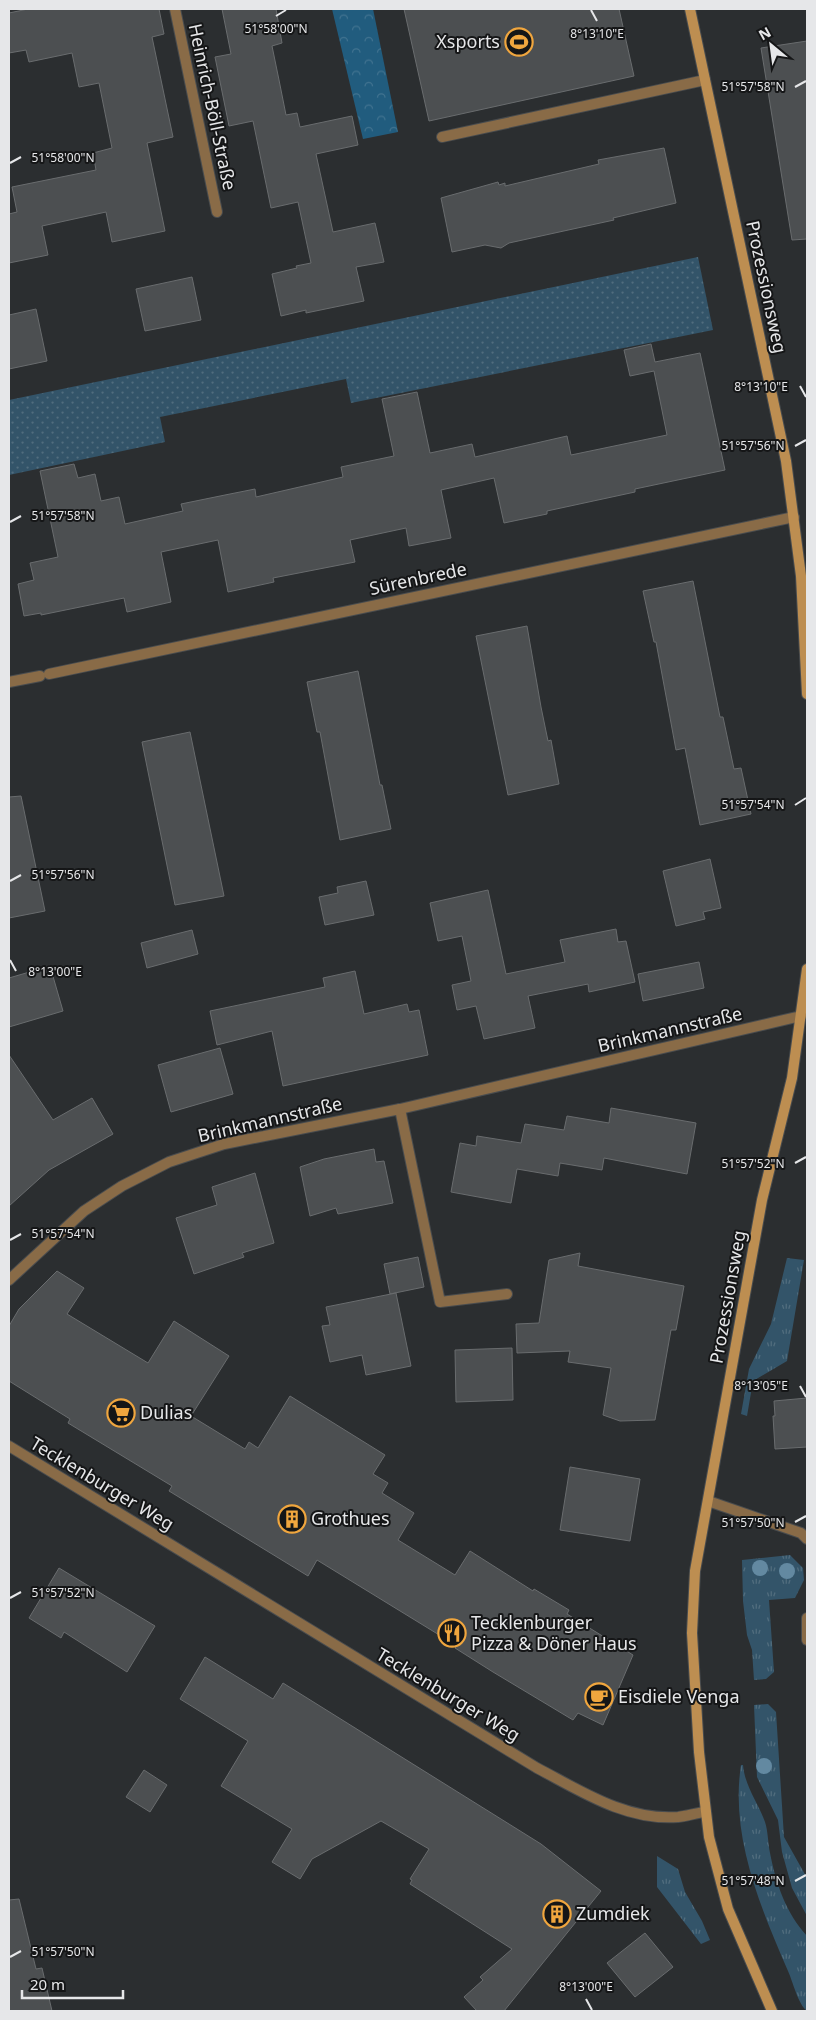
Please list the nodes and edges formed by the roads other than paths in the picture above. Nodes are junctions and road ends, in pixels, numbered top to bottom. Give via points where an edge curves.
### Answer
1 (175, 9) edge
2 (690, 9) edge
3 (705, 80) junction
4 (442, 137) dead end
5 (217, 212) dead end
6 (794, 517) junction
7 (9, 682) edge
8 (807, 694) edge
9 (807, 969) edge
10 (801, 1016) junction
11 (400, 1109) junction
12 (9, 1280) edge
13 (507, 1294) dead end
14 (9, 1446) edge
15 (708, 1501) junction
16 (805, 1533) edge
17 (807, 1618) edge
18 (807, 1640) edge
19 (705, 1812) junction
20 (772, 2011) edge

1 - 5 street, Heinrich-Böll-Straße
2 - 3 street, Prozessionsweg
3 - 4 street
3 - 6 street, Prozessionsweg via 786,461
6 - 7 street, Sürenbrede
6 - 8 street, Prozessionsweg via 801,576
9 - 10 street, Prozessionsweg
10 - 11 street, Brinkmannstraße
10 - 15 street, Prozessionsweg via 792,1078 762,1200
11 - 12 street, Brinkmannstraße via 224,1144 170,1162 122,1186 84,1211
11 - 13 street via 440,1302
14 - 19 street, Tecklenburger Weg via 537,1768 610,1806 642,1815 678,1817
15 - 16 street
15 - 19 street, Prozessionsweg via 695,1571 692,1633
17 - 18 street
19 - 20 street via 708,1837 728,1909

